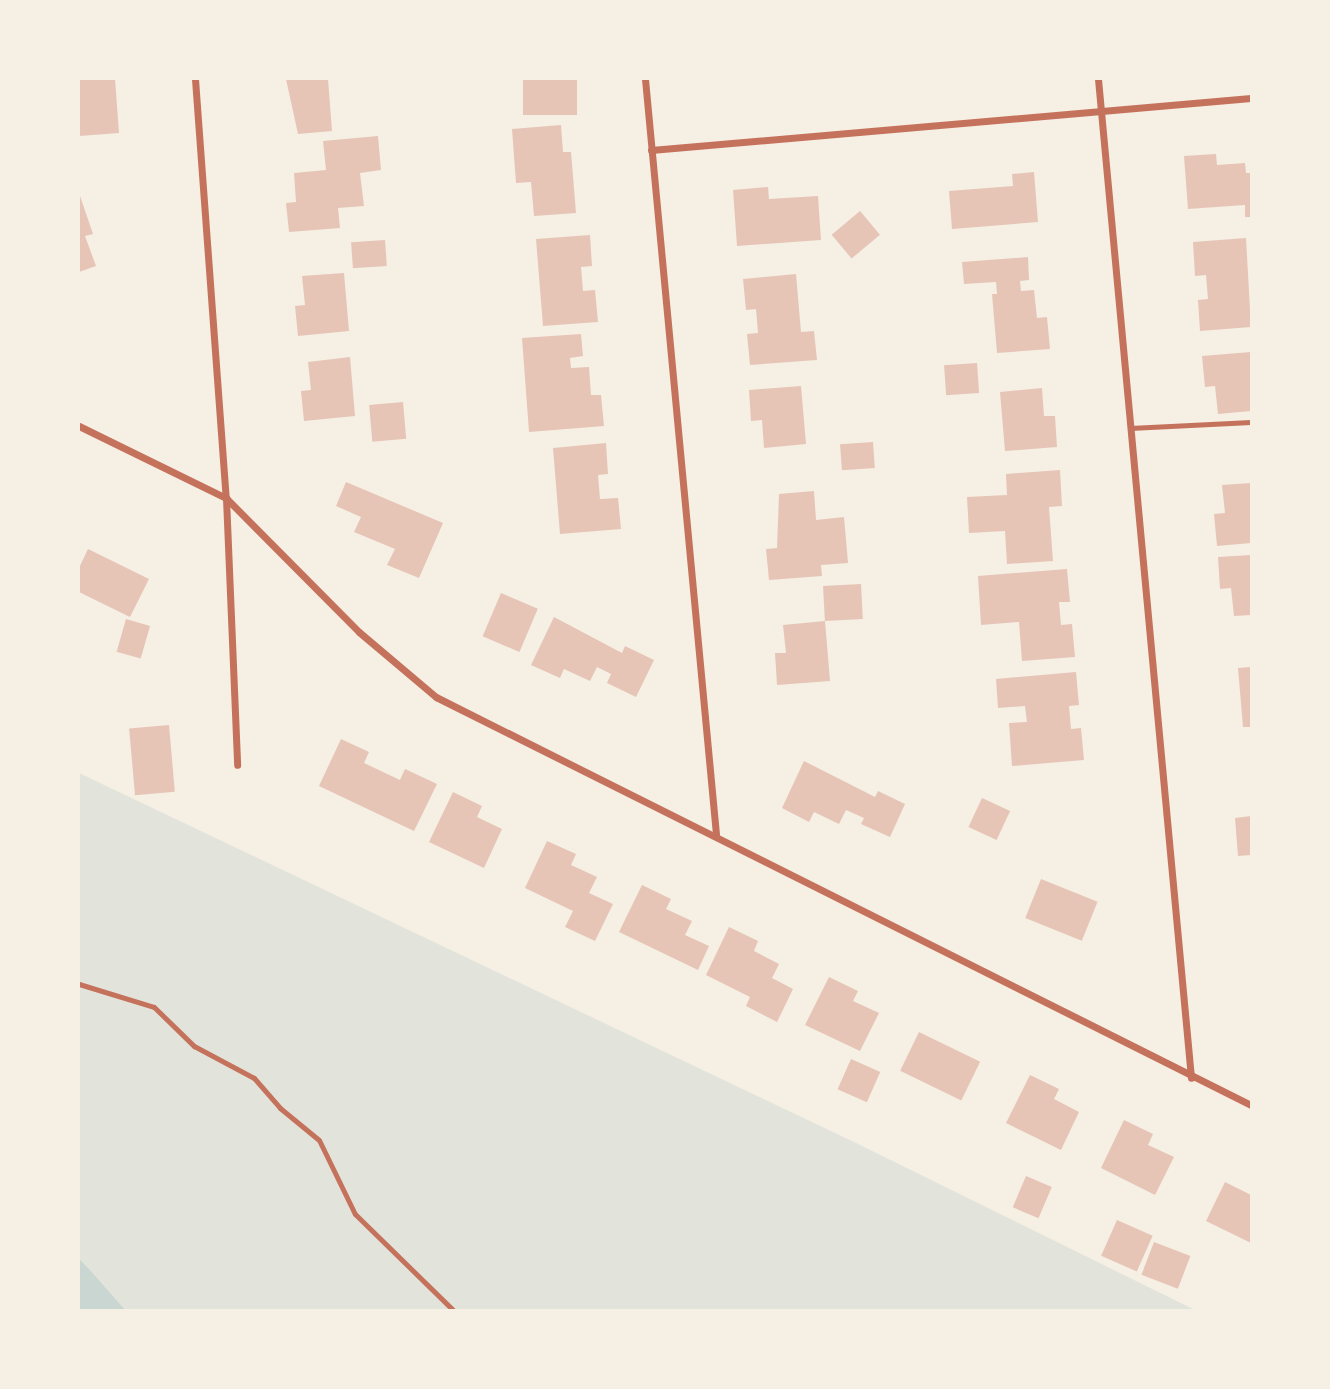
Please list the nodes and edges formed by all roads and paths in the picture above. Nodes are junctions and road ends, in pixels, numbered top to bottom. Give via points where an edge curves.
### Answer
1 (195, 79) edge
2 (645, 79) edge
3 (1098, 79) edge
4 (1251, 98) edge
5 (1101, 112) junction
6 (650, 150) junction
7 (1251, 422) edge
8 (79, 426) edge
9 (1130, 428) junction
10 (226, 498) junction
11 (237, 765) dead end
12 (716, 835) junction
13 (79, 984) edge
14 (1191, 1078) junction
15 (1251, 1105) edge
16 (451, 1310) edge

1 - 10 street
2 - 6 street
3 - 5 street
4 - 5 street
5 - 6 street
5 - 9 street
6 - 12 street
7 - 9 lane
8 - 10 street
9 - 14 street
10 - 11 street
10 - 12 street via 359,632 436,697
12 - 14 street
13 - 16 lane via 154,1007 194,1046 254,1078 280,1108 319,1140 355,1214
14 - 15 street

